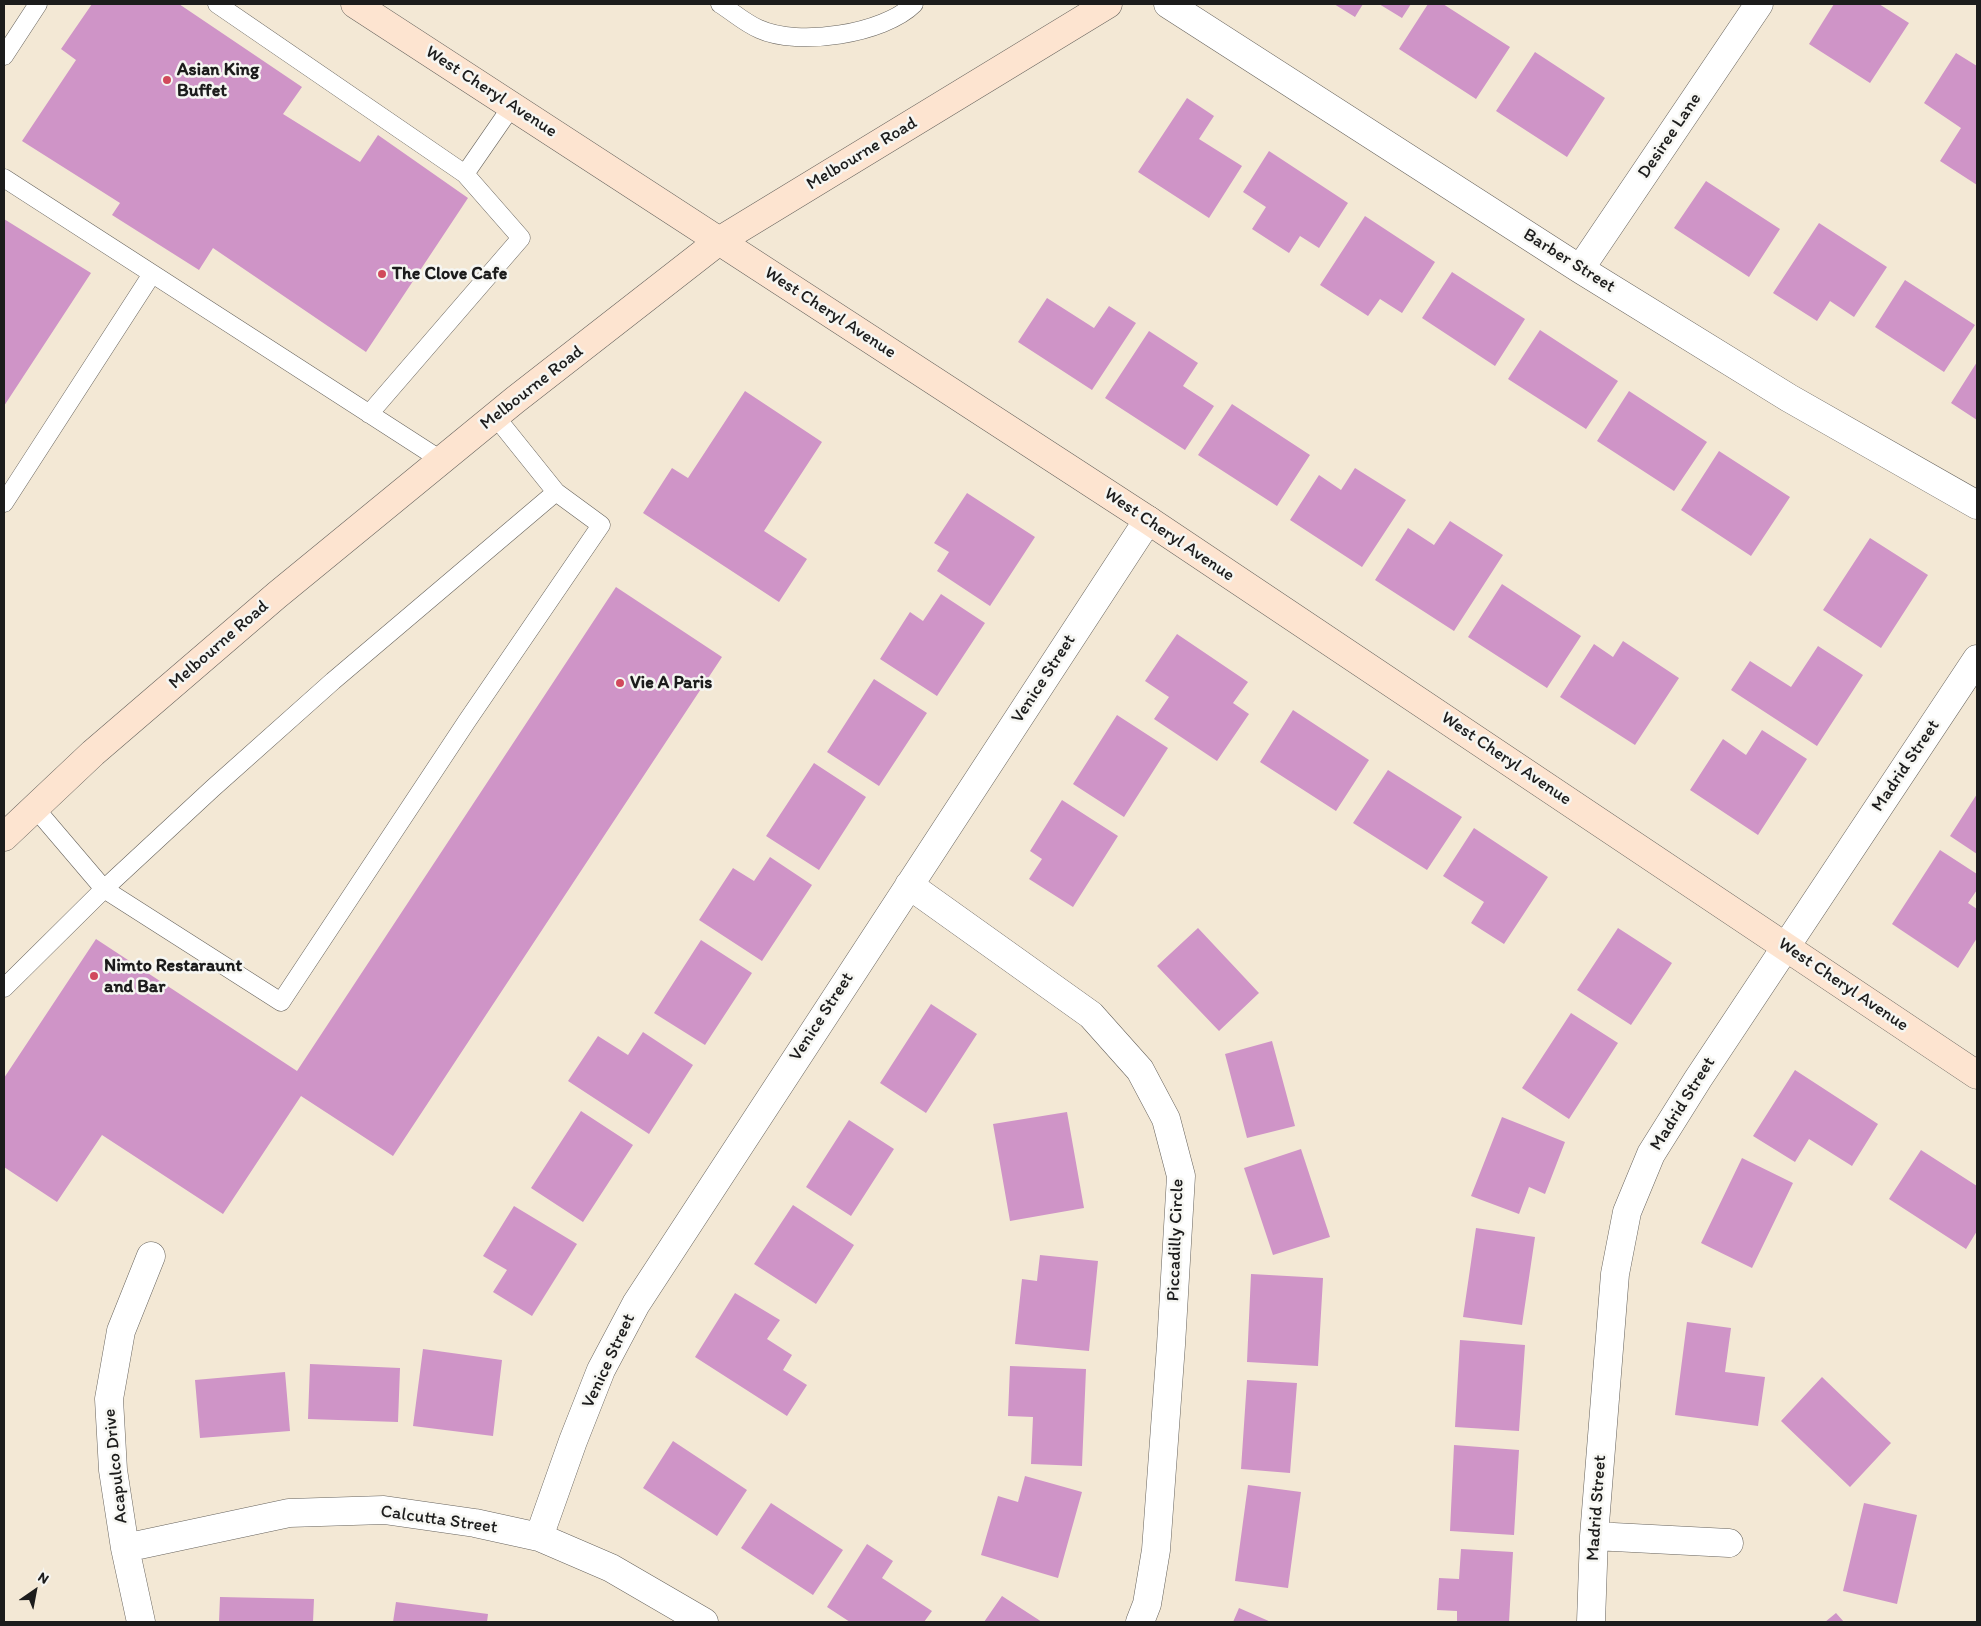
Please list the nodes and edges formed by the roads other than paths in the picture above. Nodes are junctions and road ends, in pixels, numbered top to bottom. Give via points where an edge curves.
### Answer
1 (38, 4) edge
2 (218, 4) edge
3 (355, 4) edge
4 (720, 4) edge
5 (914, 4) edge
6 (1108, 4) edge
7 (1168, 4) edge
8 (1759, 4) edge
9 (4, 56) edge
10 (512, 106) junction
11 (465, 174) junction
12 (4, 178) edge
13 (720, 241) junction
14 (1580, 269) junction
15 (152, 274) junction
16 (369, 414) junction
17 (495, 416) junction
18 (441, 460) junction
19 (556, 492) junction
20 (4, 503) edge
21 (1977, 505) edge
22 (1148, 520) junction
23 (1977, 659) edge
24 (35, 808) junction
25 (4, 837) edge
26 (909, 885) junction
27 (104, 889) junction
28 (1786, 947) junction
29 (4, 988) edge
30 (1977, 1075) edge
31 (151, 1256) dead end
32 (1594, 1536) junction
33 (539, 1537) junction
34 (1729, 1543) dead end
35 (126, 1548) junction
36 (141, 1622) edge
37 (704, 1622) edge
38 (1140, 1622) edge
39 (1591, 1622) edge

1 - 9 lane
2 - 11 lane
3 - 10 street, West Cheryl Avenue
4 - 5 lane via 759,29 798,38 844,35 906,12
6 - 13 street, Melbourne Road
7 - 14 street, Barber Street
8 - 14 street, Desiree Lane
10 - 11 lane
10 - 13 street, West Cheryl Avenue
11 - 16 lane via 521,238
12 - 15 lane
13 - 17 street, Melbourne Road
13 - 22 street, West Cheryl Avenue
14 - 21 street, Barber Street via 1789,398
15 - 16 lane
15 - 20 lane
16 - 18 lane
17 - 18 street, Melbourne Road
17 - 19 lane
18 - 24 street, Melbourne Road via 277,595
19 - 27 lane via 333,682
19 - 27 lane via 601,525 466,721 280,1002
22 - 26 street, Venice Street
22 - 28 street, West Cheryl Avenue
23 - 28 street, Madrid Street
24 - 25 street, Melbourne Road
24 - 27 lane
26 - 33 street, Venice Street via 636,1304 601,1370
26 - 38 street, Piccadilly Circle via 1091,1015 1140,1070 1166,1119 1181,1176 1156,1550 1147,1604
27 - 29 lane
28 - 30 street, West Cheryl Avenue
28 - 32 street, Madrid Street via 1651,1154 1627,1212 1614,1274
31 - 35 street, Acapulco Drive via 121,1331 110,1400 113,1470
32 - 34 street
32 - 39 street, Madrid Street
33 - 35 street, Calcutta Street via 475,1522 384,1510 289,1513
33 - 37 street, Calcutta Street via 611,1568
35 - 36 street, Acapulco Drive

